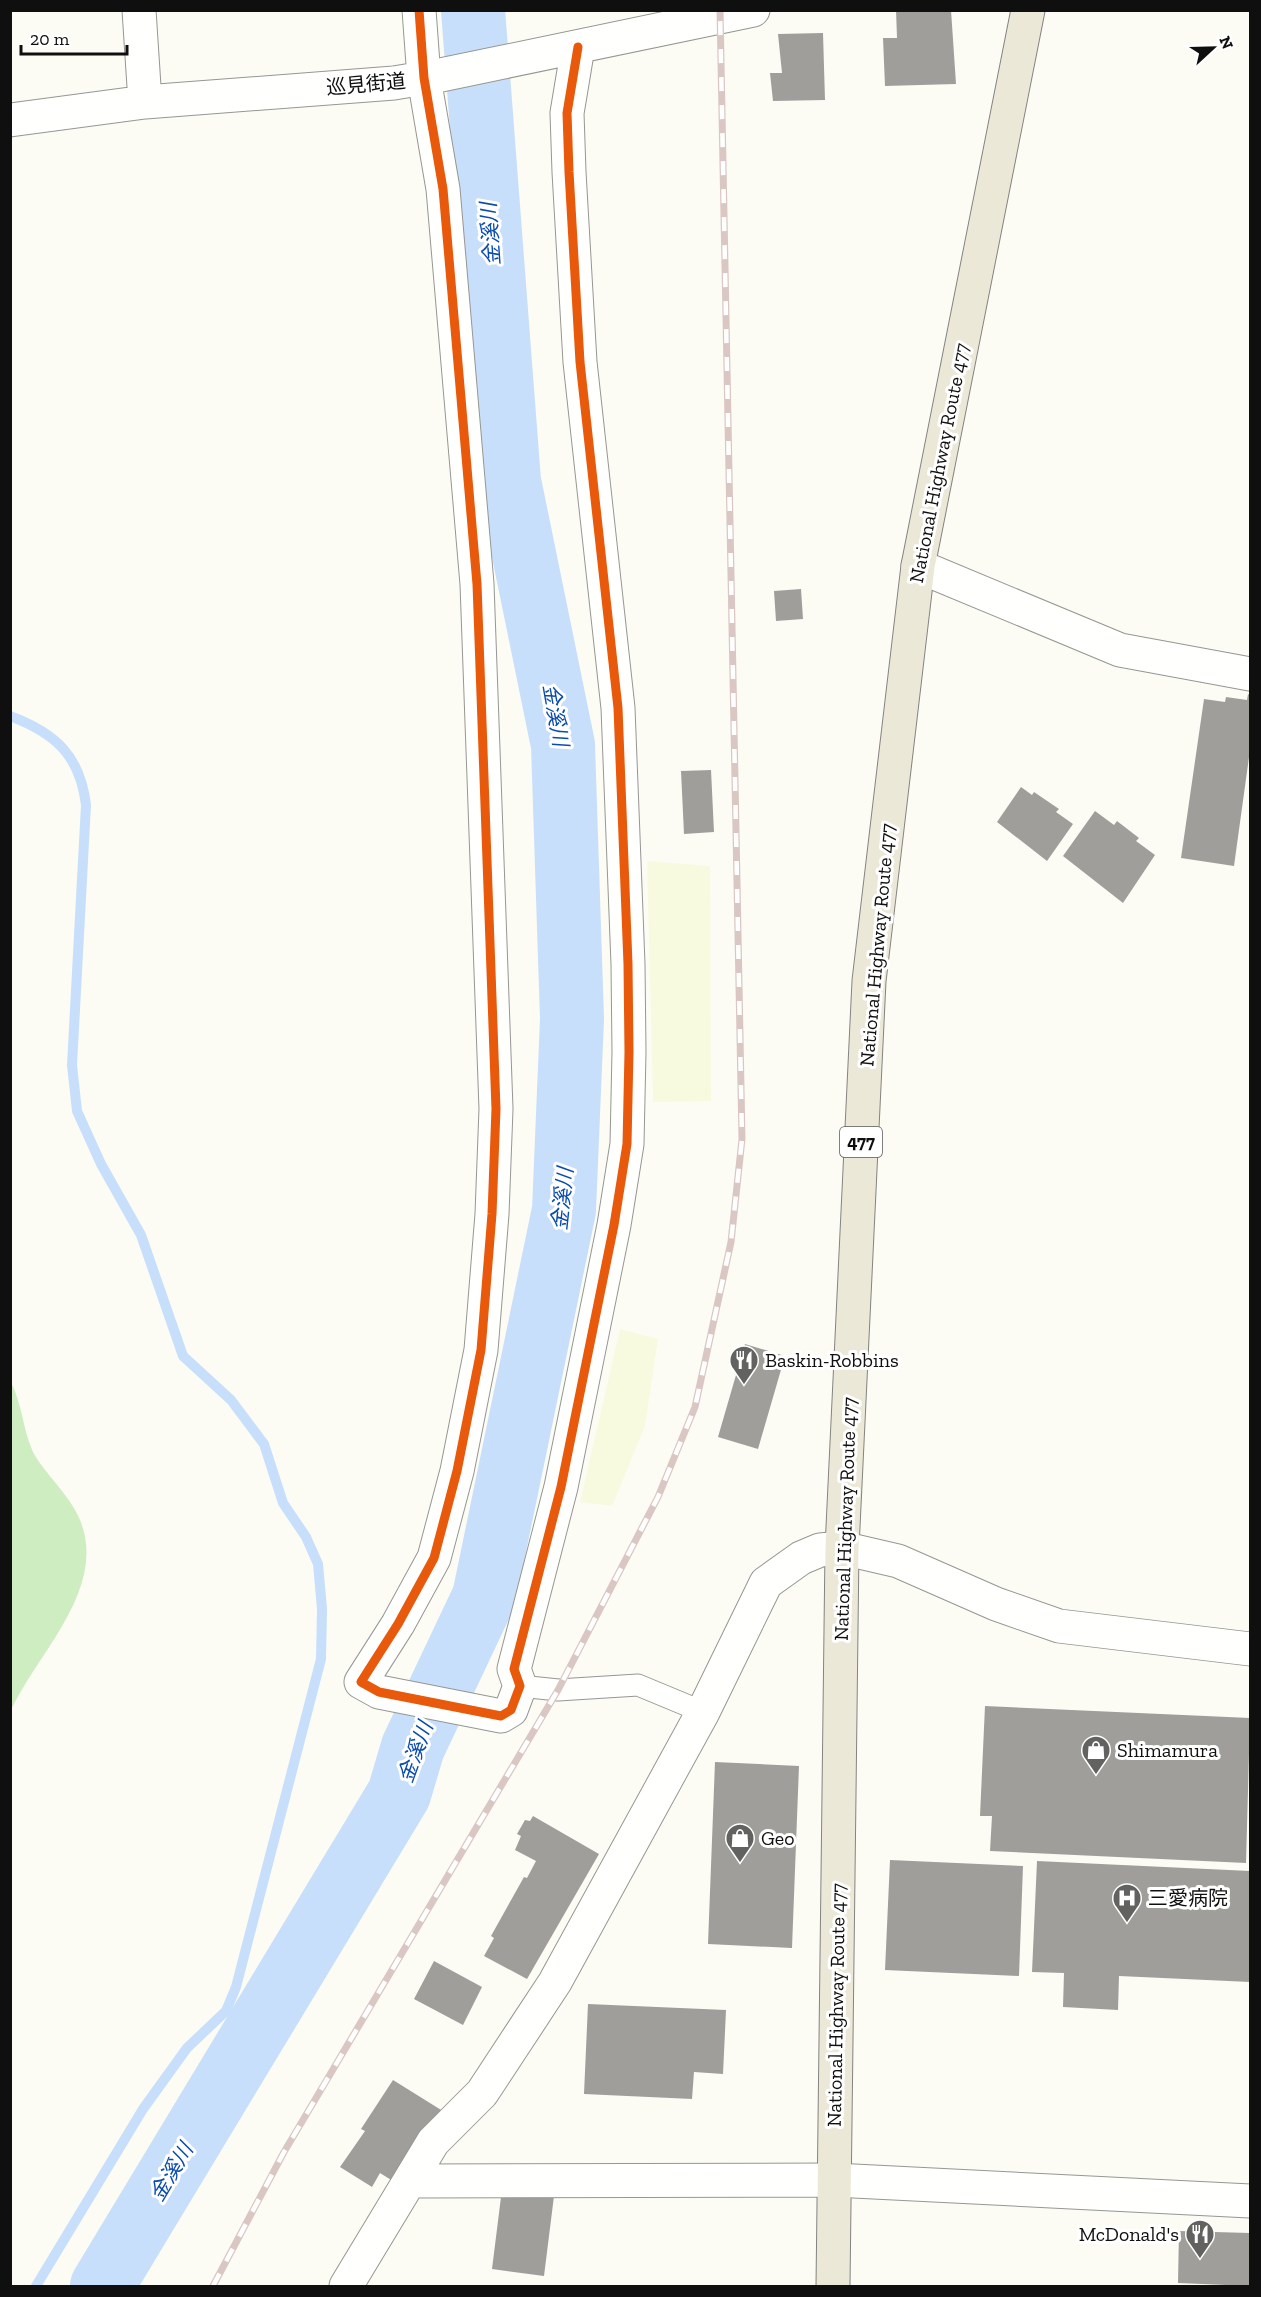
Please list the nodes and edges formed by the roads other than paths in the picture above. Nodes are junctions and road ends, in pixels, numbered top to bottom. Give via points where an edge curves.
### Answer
1 (139, 10) edge
2 (419, 10) edge
3 (753, 10) edge
4 (1028, 10) edge
5 (695, 17) edge
6 (568, 49) junction
7 (430, 77) junction
8 (145, 102) junction
9 (10, 120) edge
10 (918, 566) junction
11 (1251, 674) edge
12 (842, 1548) junction
13 (1251, 1648) edge
14 (520, 1686) junction
15 (703, 1712) junction
16 (834, 2180) junction
17 (412, 2181) junction
18 (1251, 2201) edge
19 (346, 2286) edge
20 (833, 2286) edge

1 - 8 street
2 - 7 street
3 - 5 street, 巡見街道
4 - 10 highway, National Highway Route 477 / 477
5 - 6 street, 巡見街道
6 - 7 street, 巡見街道
6 - 14 street via 569,172 580,362 618,708 628,964 627,1144 561,1487 514,1669
7 - 8 street, 巡見街道
7 - 14 street via 477,584 496,1109 492,1214 481,1350 434,1558 360,1682 379,1692 501,1716 511,1710
8 - 9 street, 巡見街道
10 - 11 street via 1120,650
10 - 12 highway, National Highway Route 477 / 477 via 869,981
12 - 13 street via 898,1561 996,1604 1059,1626
12 - 15 street via 820,1550 801,1558 766,1583
12 - 16 highway, National Highway Route 477 / 477
14 - 15 lane via 568,1690 638,1685
15 - 17 street via 555,1982 482,2093 433,2142
16 - 17 street
16 - 18 street
16 - 20 highway, National Highway Route 477 / 477
17 - 19 street

